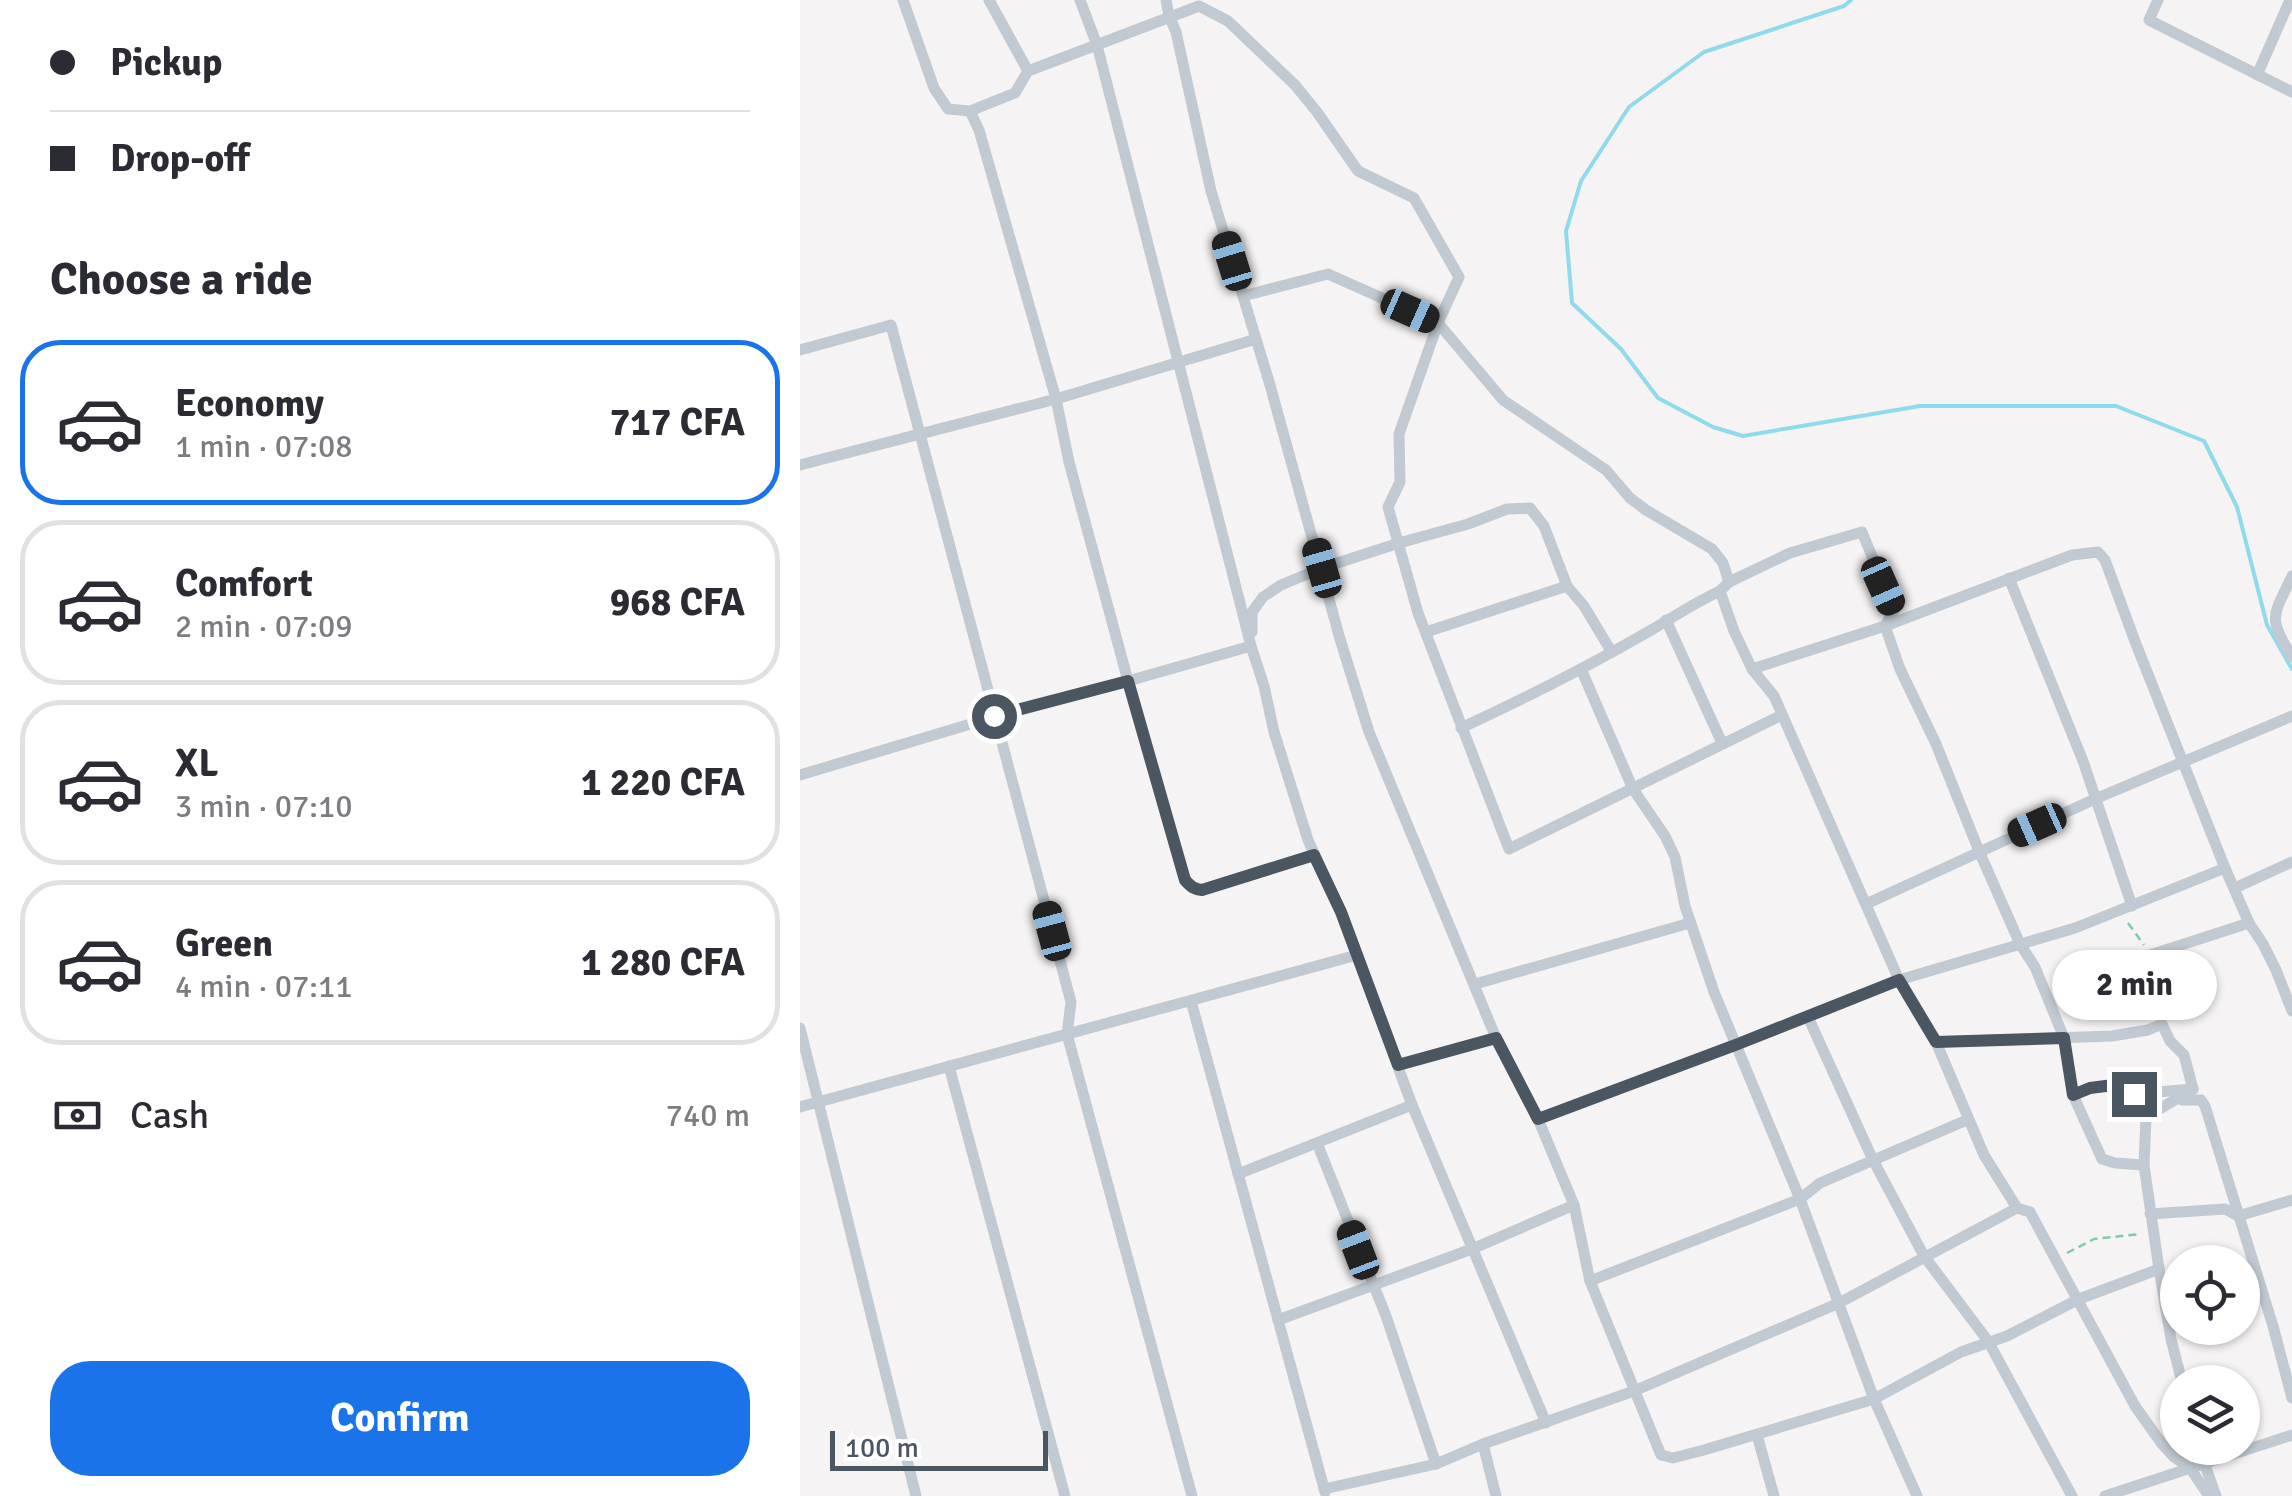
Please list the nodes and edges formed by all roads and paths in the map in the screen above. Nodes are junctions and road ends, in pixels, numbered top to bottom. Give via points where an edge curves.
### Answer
1 (903, 0) edge
2 (988, 0) edge
3 (1080, 0) edge
4 (1166, 0) edge
5 (2158, 0) edge
6 (2290, 0) edge
7 (1169, 16) junction
8 (1097, 45) junction
9 (1028, 71) junction
10 (2258, 75) junction
11 (2292, 92) edge
12 (970, 111) junction
13 (1243, 296) junction
14 (1438, 324) junction
15 (1256, 338) junction
16 (800, 350) edge
17 (1179, 362) junction
18 (1056, 399) junction
19 (918, 433) junction
20 (800, 465) edge
21 (1399, 543) junction
22 (1322, 568) junction
23 (2292, 576) edge
24 (2009, 578) junction
25 (1567, 586) junction
26 (1725, 586) junction
27 (1666, 620) junction
28 (1885, 626) junction
29 (1426, 632) junction
30 (1251, 646) junction
31 (1611, 651) junction
32 (2292, 657) edge
33 (1581, 669) junction
34 (1752, 669) junction
35 (1128, 681) junction
36 (1782, 715) junction
37 (994, 716) junction
38 (2292, 716) edge
39 (1461, 728) junction
40 (1722, 743) junction
41 (2185, 763) junction
42 (800, 775) edge
43 (1633, 789) junction
44 (2095, 799) junction
45 (1979, 851) junction
46 (1314, 855) junction
47 (2292, 862) edge
48 (2225, 868) junction
49 (2234, 888) junction
50 (1866, 904) junction
51 (2132, 906) junction
52 (1690, 922) junction
53 (2249, 923) junction
54 (2020, 944) junction
55 (1357, 955) junction
56 (2150, 955) dead end
57 (2292, 964) edge
58 (2276, 970) junction
59 (1899, 980) junction
60 (1475, 984) junction
61 (1191, 1000) junction
62 (2292, 1011) edge
63 (1808, 1017) junction
64 (800, 1028) edge
65 (1067, 1034) junction
66 (1496, 1038) junction
67 (2064, 1038) junction
68 (1936, 1042) junction
69 (1738, 1044) junction
70 (1398, 1065) junction
71 (949, 1066) junction
72 (2193, 1090) junction
73 (2073, 1095) junction
74 (819, 1102) junction
75 (2174, 1102) junction
76 (1412, 1105) junction
77 (800, 1107) edge
78 (1538, 1119) junction
79 (1968, 1120) junction
80 (1317, 1142) junction
81 (1873, 1160) junction
82 (2144, 1165) junction
83 (1238, 1174) junction
84 (1800, 1199) junction
85 (2292, 1200) edge
86 (1574, 1206) junction
87 (2017, 1208) junction
88 (2150, 1214) junction
89 (2238, 1216) junction
90 (2156, 1237) junction
91 (1472, 1249) junction
92 (1924, 1256) junction
93 (2057, 1259) junction
94 (2159, 1269) junction
95 (1590, 1281) junction
96 (1372, 1285) junction
97 (2079, 1299) junction
98 (1839, 1303) junction
99 (1278, 1320) junction
100 (1988, 1341) junction
101 (2178, 1365) edge
102 (1634, 1391) junction
103 (2292, 1398) edge
104 (1874, 1399) junction
105 (1546, 1423) junction
106 (1757, 1435) junction
107 (2292, 1435) edge
108 (1483, 1444) junction
109 (2260, 1445) edge
110 (1436, 1464) junction
111 (2198, 1465) edge
112 (2204, 1465) edge
113 (2190, 1468) junction
114 (1325, 1492) edge
115 (916, 1496) edge
116 (1066, 1496) edge
117 (1192, 1496) edge
118 (1496, 1496) edge
119 (1774, 1496) edge
120 (1917, 1496) edge
121 (2072, 1496) edge
122 (2105, 1496) edge
123 (2212, 1496) edge

1 - 12 street via 934,88 948,109
2 - 9 street
3 - 8 street
4 - 7 street
5 - 10 street via 2148,20
6 - 10 street
7 - 8 street
7 - 13 street
7 - 14 street via 1200,6 1228,21 1295,85 1358,170 1414,198 1458,277
8 - 9 street
8 - 17 street
9 - 12 street via 1015,93
10 - 11 street
12 - 18 street
13 - 14 street via 1328,274
13 - 15 street
14 - 21 street via 1399,434 1400,482 1388,506
14 - 26 street via 1502,400 1606,470 1636,503 1712,549
15 - 17 street
15 - 22 street
16 - 19 street via 891,325
17 - 18 street
17 - 30 street
18 - 19 street
18 - 35 street
19 - 20 street
19 - 37 street
21 - 22 street
21 - 25 street via 1530,508
21 - 29 street
22 - 30 street via 1263,597 1252,612
22 - 60 street via 1369,732
23 - 32 street via 2274,615
24 - 28 street
24 - 41 street via 2072,554 2102,555
24 - 44 street
25 - 29 street
25 - 31 street
26 - 27 street
26 - 28 street via 1790,553 1862,532 1894,610
26 - 34 street via 1734,631
27 - 31 street
27 - 40 street
28 - 34 street
28 - 45 street
29 - 39 street
30 - 35 street
30 - 46 street
31 - 33 street
33 - 39 street
33 - 43 street
34 - 36 street
35 - 37 street
35 - 46 street via 1189,885 1202,890
36 - 40 street
36 - 50 street
37 - 42 street
37 - 65 street via 1071,1002
38 - 41 street
39 - 43 street via 1509,849
40 - 43 street
41 - 44 street
41 - 48 street
43 - 52 street via 1675,856
44 - 45 street
44 - 51 street
45 - 50 street
45 - 54 street
46 - 55 street
47 - 49 street
48 - 49 street
48 - 51 street
49 - 53 street
50 - 59 street
51 - 54 street
52 - 60 street
52 - 69 street
53 - 56 street
53 - 58 street
54 - 59 street
54 - 67 street
55 - 61 street
55 - 70 street
57 - 58 street
58 - 62 street
59 - 63 street
59 - 68 street
60 - 66 street
61 - 65 street
61 - 83 street
63 - 69 street
63 - 81 street
64 - 74 street
65 - 71 street
65 - 117 street
66 - 70 street
66 - 78 street
67 - 68 street
67 - 72 street via 2162,1024 2184,1055
67 - 73 street
68 - 79 street
69 - 78 street
69 - 84 street
70 - 76 street
71 - 74 street
71 - 116 street
72 - 73 street via 2134,1094 2129,1083
72 - 75 street
73 - 82 street via 2102,1159
74 - 77 street
74 - 115 street
75 - 82 street via 2146,1117
75 - 89 street via 2196,1099 2205,1106
76 - 80 street
76 - 91 street
78 - 86 street
79 - 81 street
79 - 87 street
80 - 83 street
80 - 96 street
81 - 84 street
81 - 92 street
82 - 88 street
83 - 99 street
84 - 95 street
84 - 98 street
85 - 89 street
86 - 91 street
86 - 95 street
87 - 92 street
87 - 93 street via 2030,1212
88 - 89 street via 2225,1209
88 - 90 street
89 - 103 street
90 - 93 path via 2094,1239
90 - 94 street
91 - 96 street
91 - 105 street
92 - 98 street
92 - 100 street
93 - 97 street
94 - 97 street
94 - 101 street
95 - 102 street
96 - 99 street
96 - 110 street
97 - 100 street
97 - 113 street via 2136,1406 2174,1458
98 - 102 street
98 - 104 street
99 - 114 street
100 - 104 street
100 - 121 street
102 - 105 street
102 - 106 street via 1666,1457
104 - 106 street
104 - 120 street
105 - 108 street
106 - 119 street
107 - 109 street
108 - 110 street
108 - 118 street
110 - 114 street
111 - 113 street
112 - 123 street
113 - 122 street
113 - 123 street

